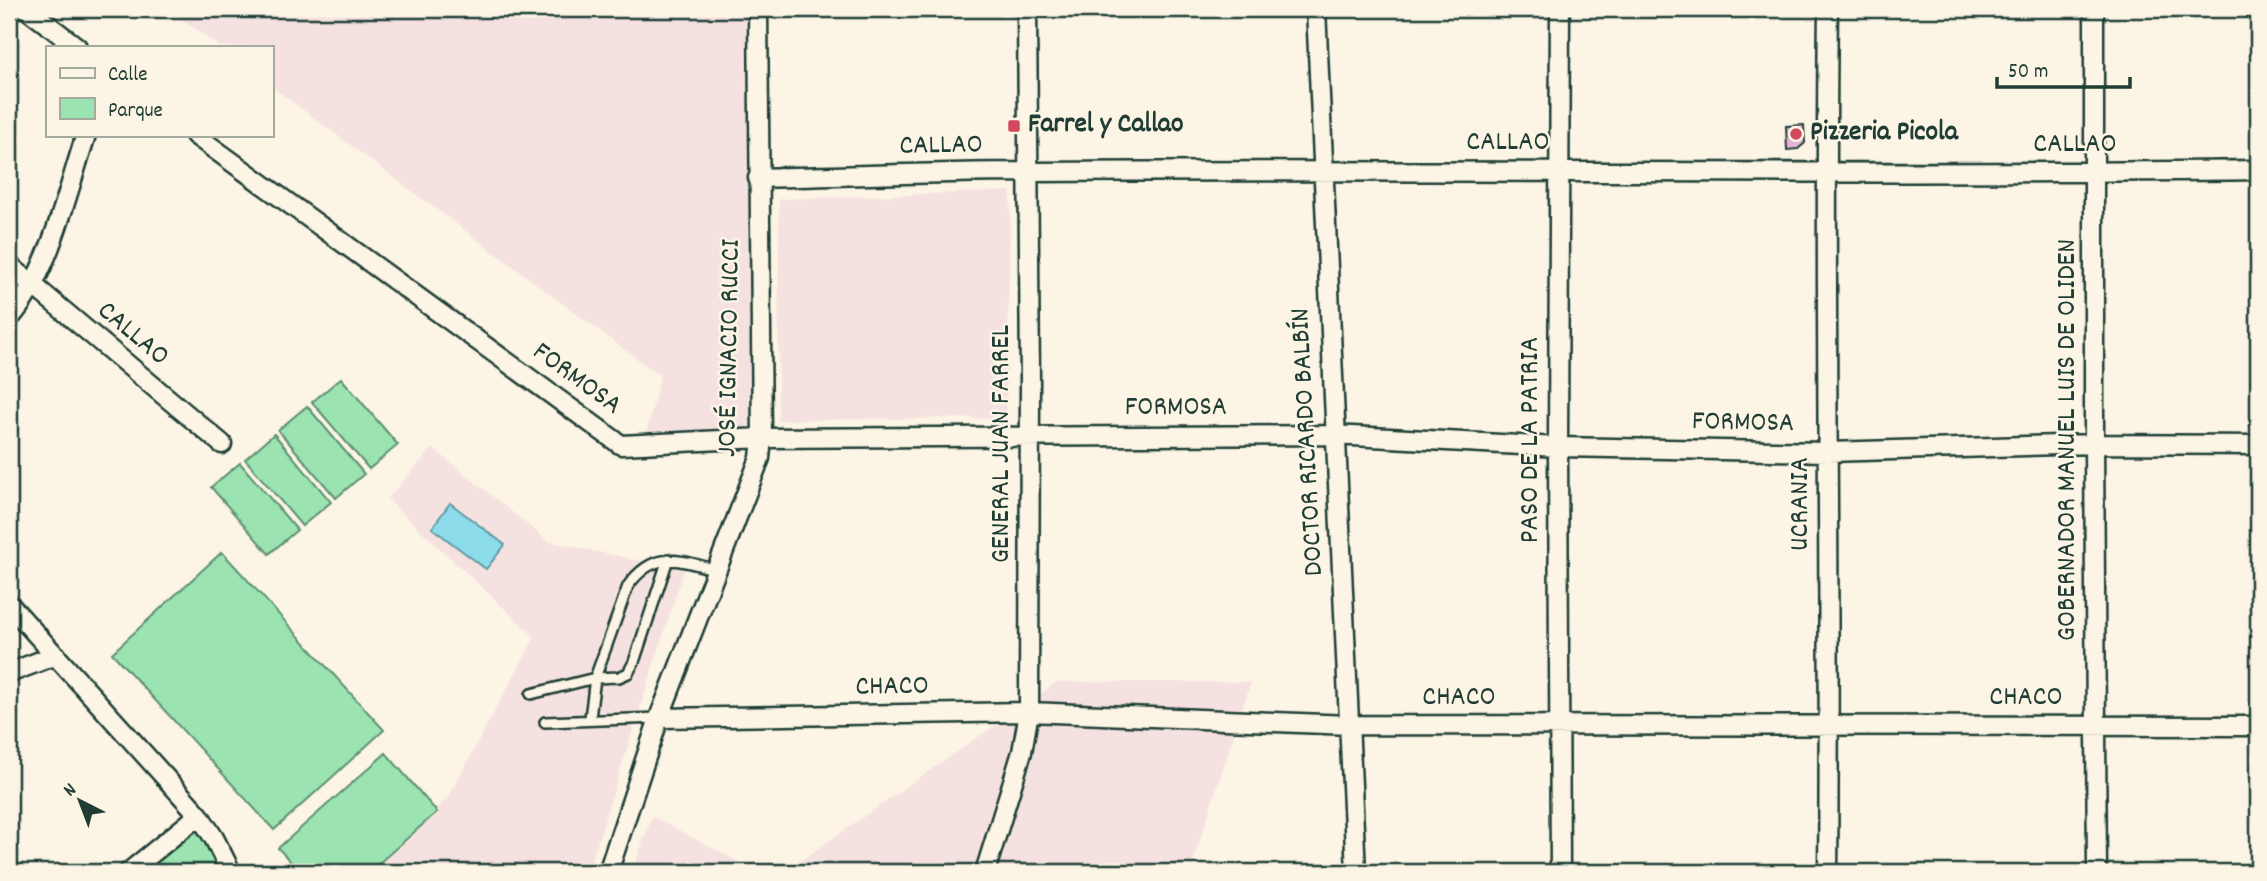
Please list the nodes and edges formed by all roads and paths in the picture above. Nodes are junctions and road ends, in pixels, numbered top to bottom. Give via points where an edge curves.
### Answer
1 (27, 9) edge
2 (758, 9) edge
3 (1027, 9) edge
4 (1316, 9) edge
5 (1560, 9) edge
6 (1828, 9) edge
7 (2094, 9) edge
8 (76, 46) edge
9 (86, 136) edge
10 (196, 136) edge
11 (1560, 170) junction
12 (2258, 170) edge
13 (1027, 172) junction
14 (1322, 172) junction
15 (2095, 172) junction
16 (1826, 174) junction
17 (758, 178) junction
18 (9, 265) edge
19 (33, 286) junction
20 (9, 319) edge
21 (1334, 435) junction
22 (1029, 436) junction
23 (761, 439) junction
24 (222, 444) dead end
25 (2094, 444) junction
26 (2258, 445) edge
27 (1558, 447) junction
28 (1829, 452) junction
29 (668, 559) junction
30 (717, 570) junction
31 (9, 604) edge
32 (56, 655) junction
33 (9, 673) edge
34 (595, 678) junction
35 (531, 694) dead end
36 (1029, 712) junction
37 (590, 718) junction
38 (659, 718) junction
39 (545, 722) dead end
40 (1559, 724) junction
41 (1829, 725) junction
42 (1350, 726) junction
43 (2095, 726) junction
44 (2258, 726) edge
45 (199, 816) junction
46 (129, 872) edge
47 (231, 872) edge
48 (608, 872) edge
49 (985, 872) edge
50 (1356, 872) edge
51 (1560, 872) edge
52 (1828, 872) edge
53 (2097, 872) edge

1 - 8 street
2 - 17 street, JOSÉ IGNACIO RUCCI
3 - 13 street, GENERAL JUAN FARREL
4 - 14 street, DOCTOR RICARDO BALBÍN
5 - 11 street, PASO DE LA PATRIA
6 - 16 street, UCRANIA
7 - 15 street, GOBERNADOR MANUEL LUIS DE OLIDEN
9 - 19 street
10 - 23 street, FORMOSA via 616,442 632,446
11 - 14 street, CALLAO
11 - 16 street, CALLAO
11 - 27 street, PASO DE LA PATRIA
12 - 15 street, CALLAO
13 - 14 street, CALLAO
13 - 17 street, CALLAO
13 - 22 street, GENERAL JUAN FARREL
14 - 21 street, DOCTOR RICARDO BALBÍN
15 - 16 street, CALLAO
15 - 25 street, GOBERNADOR MANUEL LUIS DE OLIDEN
16 - 28 street, UCRANIA
17 - 23 street, JOSÉ IGNACIO RUCCI
18 - 19 street, CALLAO
19 - 20 street
19 - 24 street, CALLAO
21 - 22 street, FORMOSA
21 - 27 street, FORMOSA
21 - 42 street, DOCTOR RICARDO BALBÍN
22 - 23 street, FORMOSA
22 - 36 street, GENERAL JUAN FARREL
23 - 30 street, JOSÉ IGNACIO RUCCI via 757,467
25 - 26 street, FORMOSA
25 - 28 street, FORMOSA
25 - 43 street, GOBERNADOR MANUEL LUIS DE OLIDEN
27 - 28 street, FORMOSA
27 - 40 street, PASO DE LA PATRIA
28 - 41 street, UCRANIA
29 - 30 lane
29 - 34 lane via 645,567 628,586
29 - 34 lane via 628,673
30 - 38 street, JOSÉ IGNACIO RUCCI
31 - 32 street
32 - 33 street
32 - 45 street
34 - 35 lane
34 - 37 lane
36 - 38 street, CHACO
36 - 42 street, CHACO
36 - 49 street, GENERAL JUAN FARREL via 1022,752
37 - 38 lane
37 - 39 lane
38 - 48 street, JOSÉ IGNACIO RUCCI
40 - 41 street, CHACO
40 - 42 street, CHACO
40 - 51 street, PASO DE LA PATRIA
41 - 43 street, CHACO
41 - 52 street, UCRANIA
42 - 50 street, DOCTOR RICARDO BALBÍN
43 - 44 street, CHACO
43 - 53 street, GOBERNADOR MANUEL LUIS DE OLIDEN
45 - 46 street
45 - 47 street

